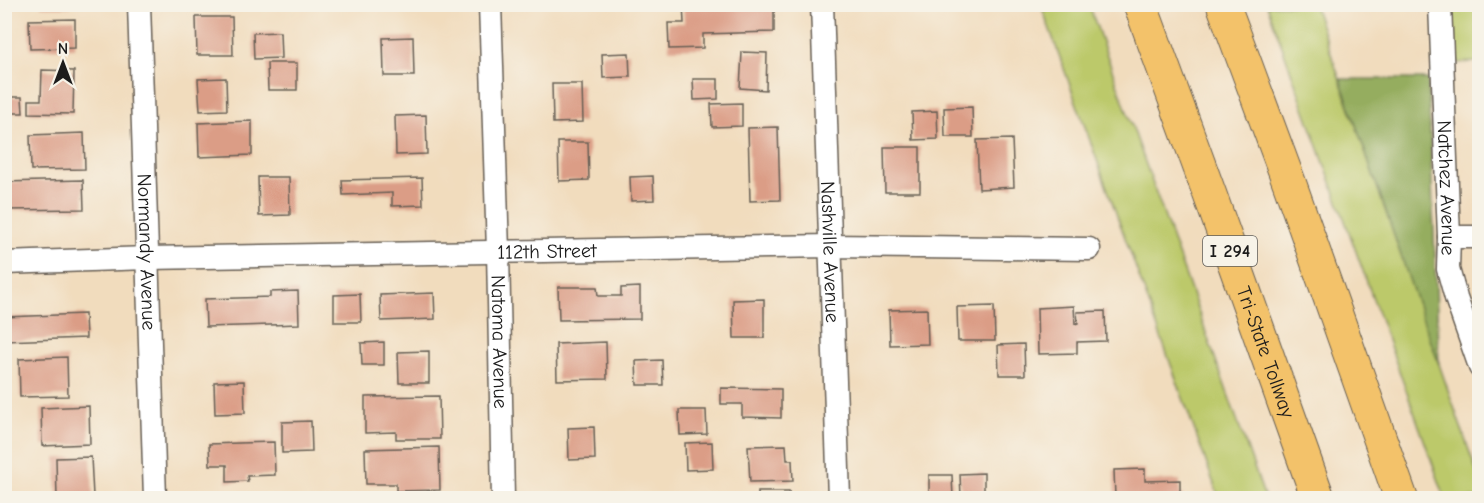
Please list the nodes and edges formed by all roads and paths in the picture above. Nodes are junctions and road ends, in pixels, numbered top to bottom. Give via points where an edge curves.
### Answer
1 (139, 4) edge
2 (490, 4) edge
3 (822, 4) edge
4 (1140, 4) edge
5 (1223, 4) edge
6 (1440, 4) edge
7 (1449, 237) junction
8 (1479, 237) edge
9 (830, 246) junction
10 (1089, 249) dead end
11 (498, 251) junction
12 (148, 258) junction
13 (4, 263) edge
14 (1479, 368) edge
15 (155, 498) edge
16 (503, 498) edge
17 (839, 498) edge
18 (1318, 498) edge
19 (1401, 498) edge

1 - 12 street, Normandy Avenue
2 - 11 street, Natoma Avenue
3 - 9 street, Nashville Avenue
4 - 18 highway, Tri-State Tollway / I 294
5 - 19 highway
6 - 7 street, Natchez Avenue
7 - 8 street
7 - 14 street, Natchez Avenue via 1448,269
9 - 10 street, 112th Street
9 - 11 street, 112th Street
9 - 17 street, Nashville Avenue
11 - 12 street, 112th Street
11 - 16 street, Natoma Avenue
12 - 13 street, 112th Street
12 - 15 street, Normandy Avenue

